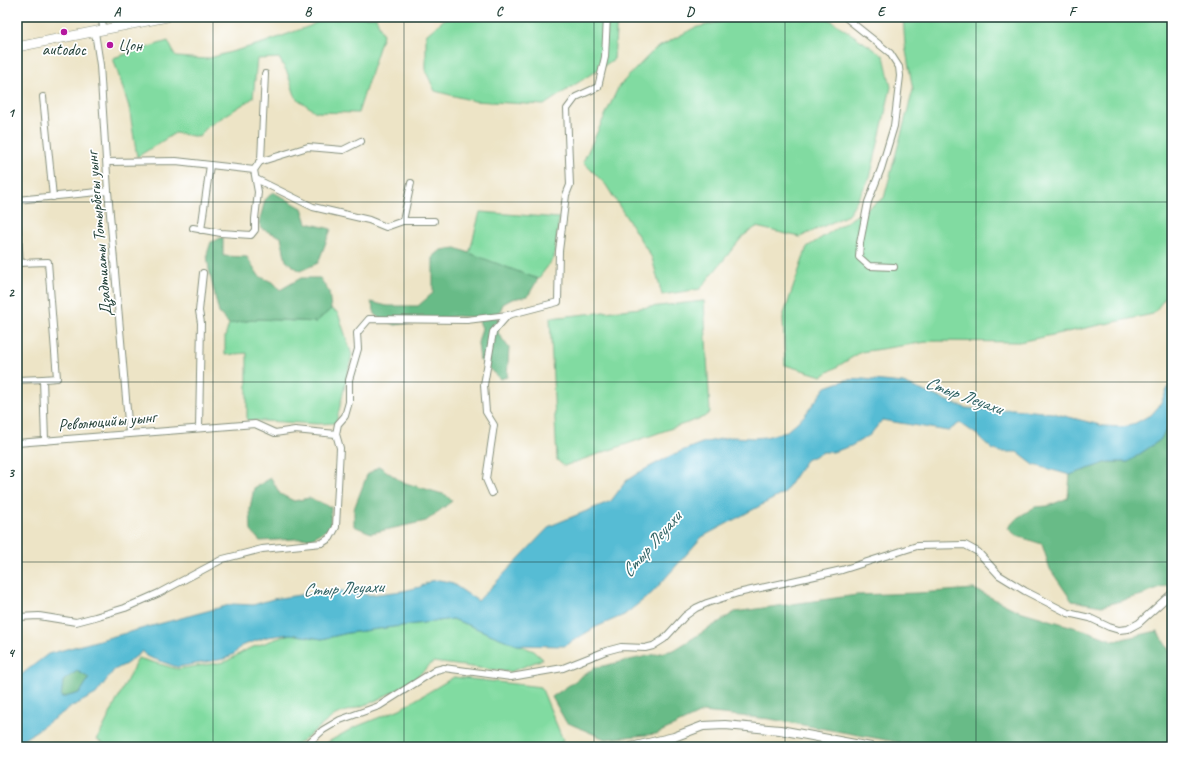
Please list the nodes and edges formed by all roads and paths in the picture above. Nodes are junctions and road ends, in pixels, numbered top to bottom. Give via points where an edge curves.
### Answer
1 (101, 17) edge
2 (167, 17) edge
3 (607, 17) edge
4 (845, 17) edge
5 (100, 31) junction
6 (17, 47) edge
7 (265, 74) dead end
8 (43, 97) dead end
9 (361, 141) dead end
10 (107, 162) junction
11 (259, 162) junction
12 (210, 165) junction
13 (254, 170) junction
14 (256, 179) junction
15 (411, 183) dead end
16 (108, 191) junction
17 (53, 196) junction
18 (17, 200) edge
19 (17, 220) edge
20 (403, 221) junction
21 (434, 221) dead end
22 (193, 228) dead end
23 (201, 230) junction
24 (19, 263) edge
25 (894, 267) dead end
26 (203, 273) dead end
27 (508, 315) junction
28 (43, 378) junction
29 (17, 380) edge
30 (200, 428) junction
31 (129, 433) junction
32 (336, 434) junction
33 (45, 441) junction
34 (17, 443) edge
35 (492, 493) dead end
36 (1172, 593) edge
37 (17, 617) edge
38 (304, 747) edge
39 (631, 747) edge
40 (871, 747) edge

1 - 5 street, Дзадтиаты Тотырбегы уынг
2 - 5 highway
3 - 27 street via 605,57 598,87 576,96 567,109 570,185 566,195 560,251 558,302
4 - 25 street via 890,53 900,67 894,126 868,202 859,257 868,266
5 - 6 highway
5 - 10 street, Дзадтиаты Тотырбегы уынг
7 - 11 street
8 - 17 street
9 - 11 street via 343,150 308,147
10 - 12 street via 176,161
10 - 16 street, Дзадтиаты Тотырбегы уынг
11 - 13 street
12 - 13 street
12 - 23 street
13 - 14 street
14 - 20 street via 313,207 369,220 386,227
14 - 23 street via 258,192 255,230 251,235
15 - 20 street
16 - 17 street
16 - 31 street, Дзадтиаты Тотырбегы уынг
17 - 18 street
19 - 24 street
20 - 21 street
22 - 23 street
24 - 28 street via 48,262 57,378
26 - 30 street via 199,311
27 - 32 street via 467,320 369,319 357,333 358,349 349,380 349,402
27 - 35 street via 493,332 484,385 486,412 494,425 486,479
28 - 29 street
28 - 33 street
30 - 31 street, Революцийы уынг
30 - 32 street, Революцийы уынг via 255,424 275,433 295,430
31 - 33 street, Революцийы уынг
32 - 37 street via 340,448 336,527 330,538 322,543 262,548 223,559 159,593 95,618 76,622 39,616
33 - 34 street, Революцийы уынг
36 - 38 street via 1139,623 1128,629 1119,630 1090,618 1068,613 1025,591 999,576 978,552 965,545 917,546 810,579 738,593 708,603 685,616 664,640 649,647 621,647 563,668 511,677 444,668 436,670 379,706 340,720 323,730
39 - 40 main road via 674,737 703,726 725,725 780,730

